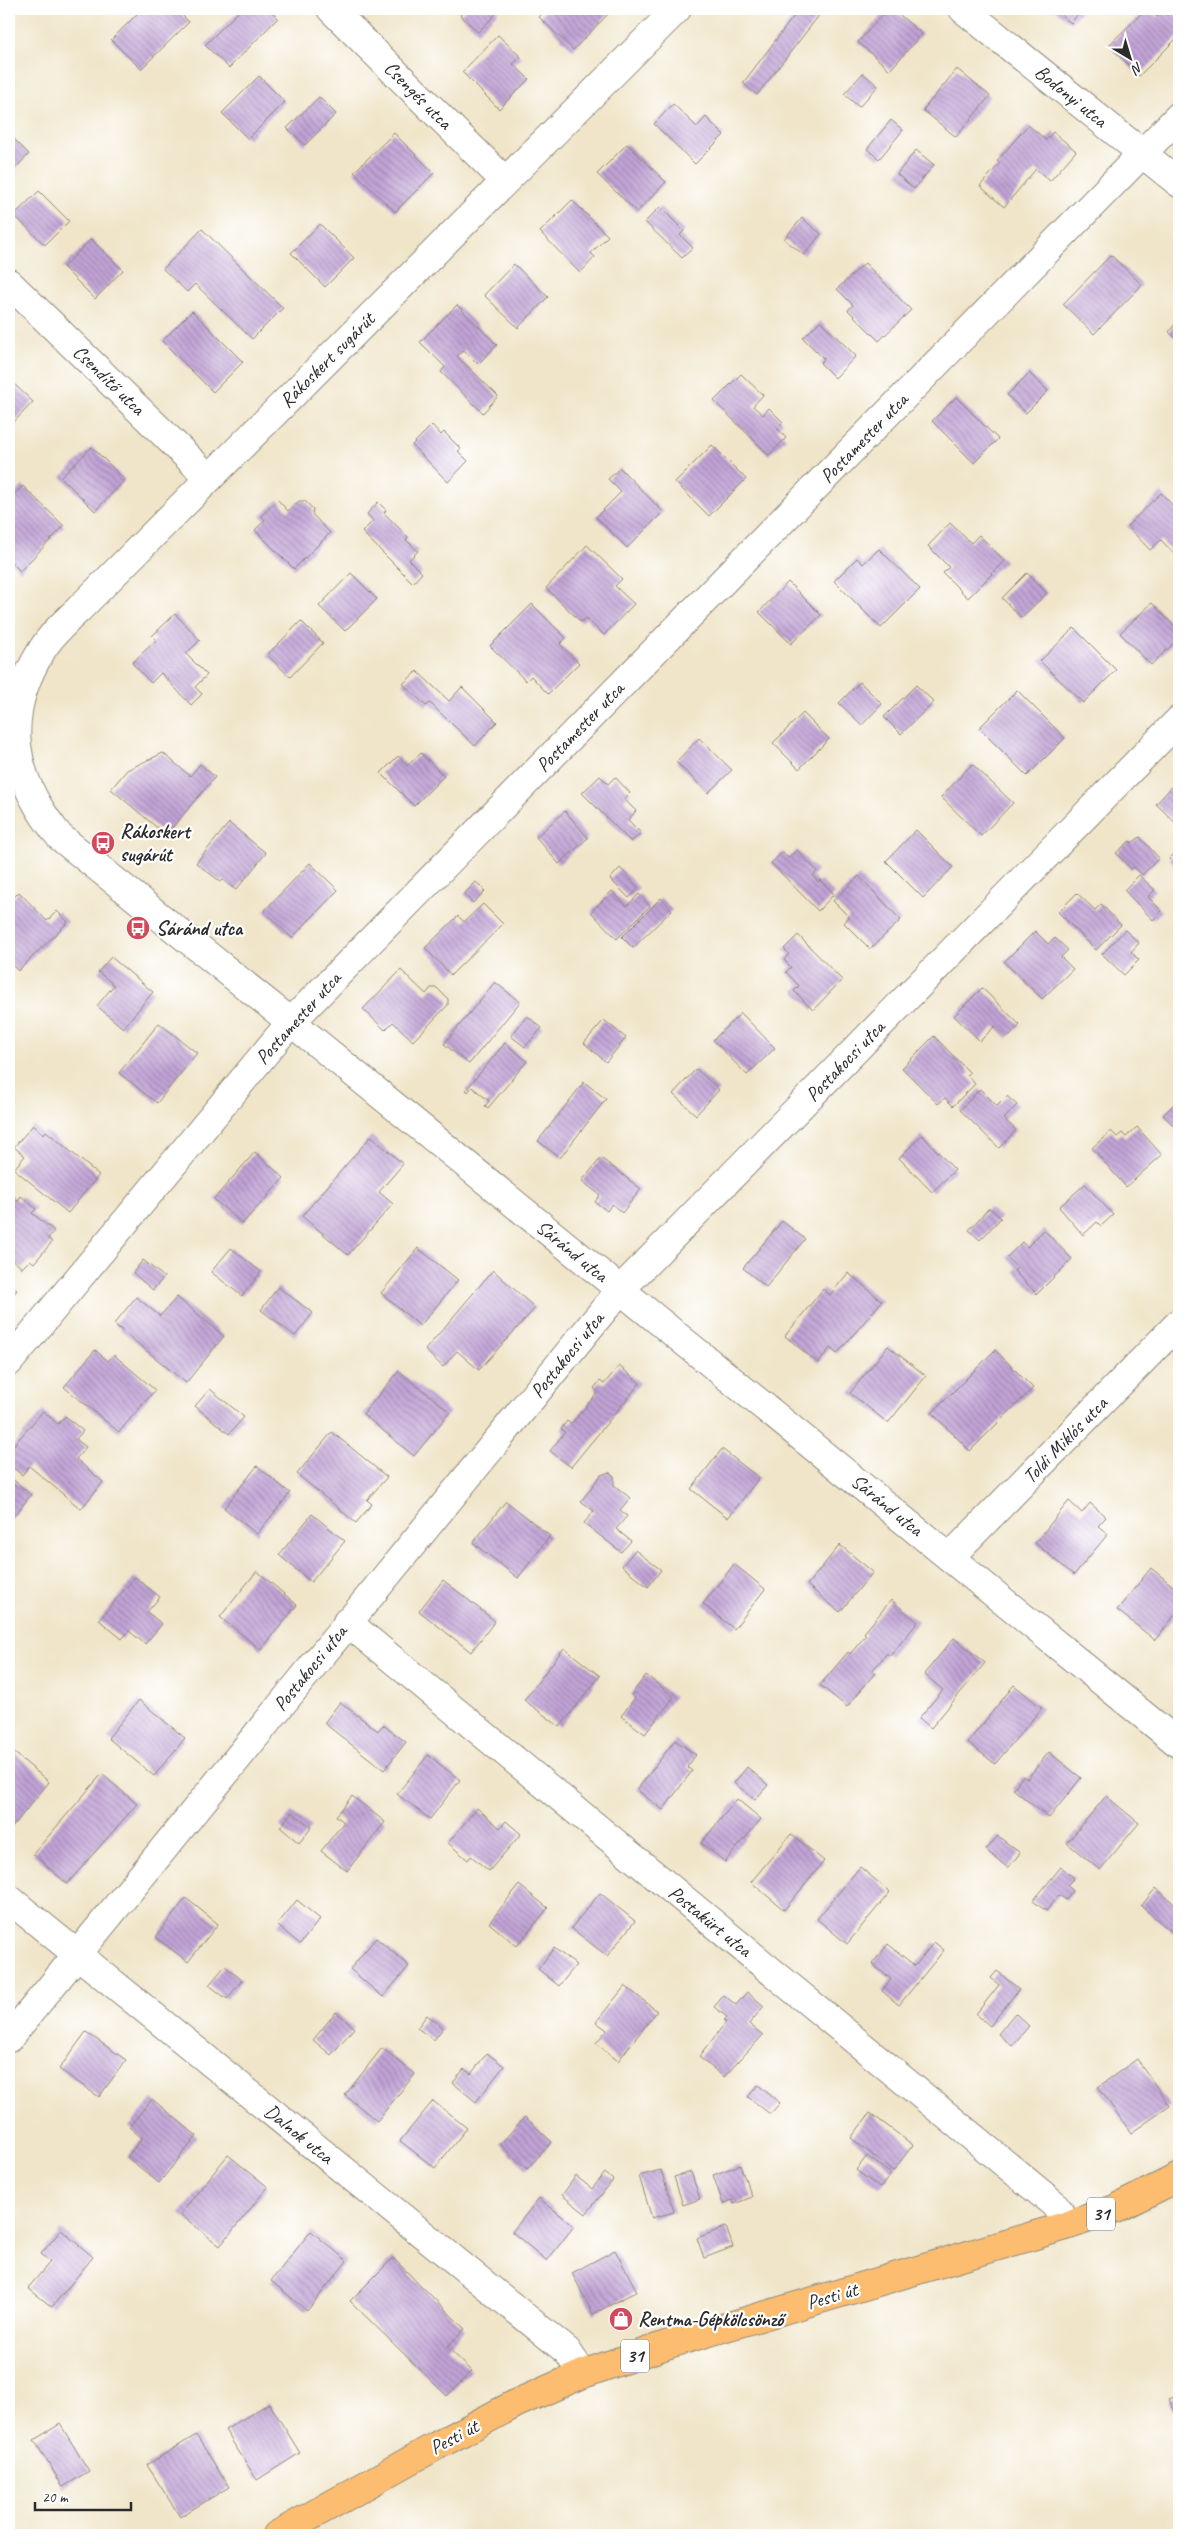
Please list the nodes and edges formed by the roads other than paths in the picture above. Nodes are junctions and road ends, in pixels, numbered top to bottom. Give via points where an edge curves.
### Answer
1 (331, 9) edge
2 (677, 9) edge
3 (963, 9) edge
4 (1179, 116) edge
5 (1143, 153) junction
6 (505, 181) junction
7 (1179, 182) edge
8 (9, 283) edge
9 (209, 478) junction
10 (1179, 720) edge
11 (12, 726) edge
12 (291, 1022) junction
13 (620, 1290) junction
14 (1179, 1323) edge
15 (9, 1362) edge
16 (950, 1556) junction
17 (347, 1622) junction
18 (1179, 1744) edge
19 (9, 1899) edge
20 (77, 1954) junction
21 (9, 2038) edge
22 (1179, 2177) edge
23 (1068, 2225) junction
24 (583, 2374) junction
25 (277, 2535) edge

1 - 6 street, Csengés utca
2 - 6 street, Rákoskert sugárút
3 - 5 street, Bodonyi utca
4 - 5 street, Postamester utca
5 - 7 street, Bodonyi utca
5 - 12 street, Postamester utca
6 - 9 street, Rákoskert sugárút
8 - 9 street, Csendítő utca
9 - 11 street, Rákoskert sugárút via 42,649 19,700
10 - 13 street, Postakocsi utca
11 - 12 street, Sáránd utca via 26,787 60,837
12 - 13 street, Sáránd utca
12 - 15 street, Postamester utca
13 - 16 street, Sáránd utca
13 - 17 street, Postakocsi utca
14 - 16 street, Toldi Miklós utca
16 - 18 street, Sáránd utca
17 - 20 street, Postakocsi utca
17 - 23 street, Postakürt utca via 1054,2204
19 - 20 street, Dalnok utca
20 - 21 street, Postakocsi utca
20 - 24 street, Dalnok utca via 567,2351
22 - 23 main road, Pesti út / 31 via 1115,2209
23 - 24 main road, Pesti út / 31 via 669,2344
24 - 25 main road, Pesti út / 31 via 517,2403

